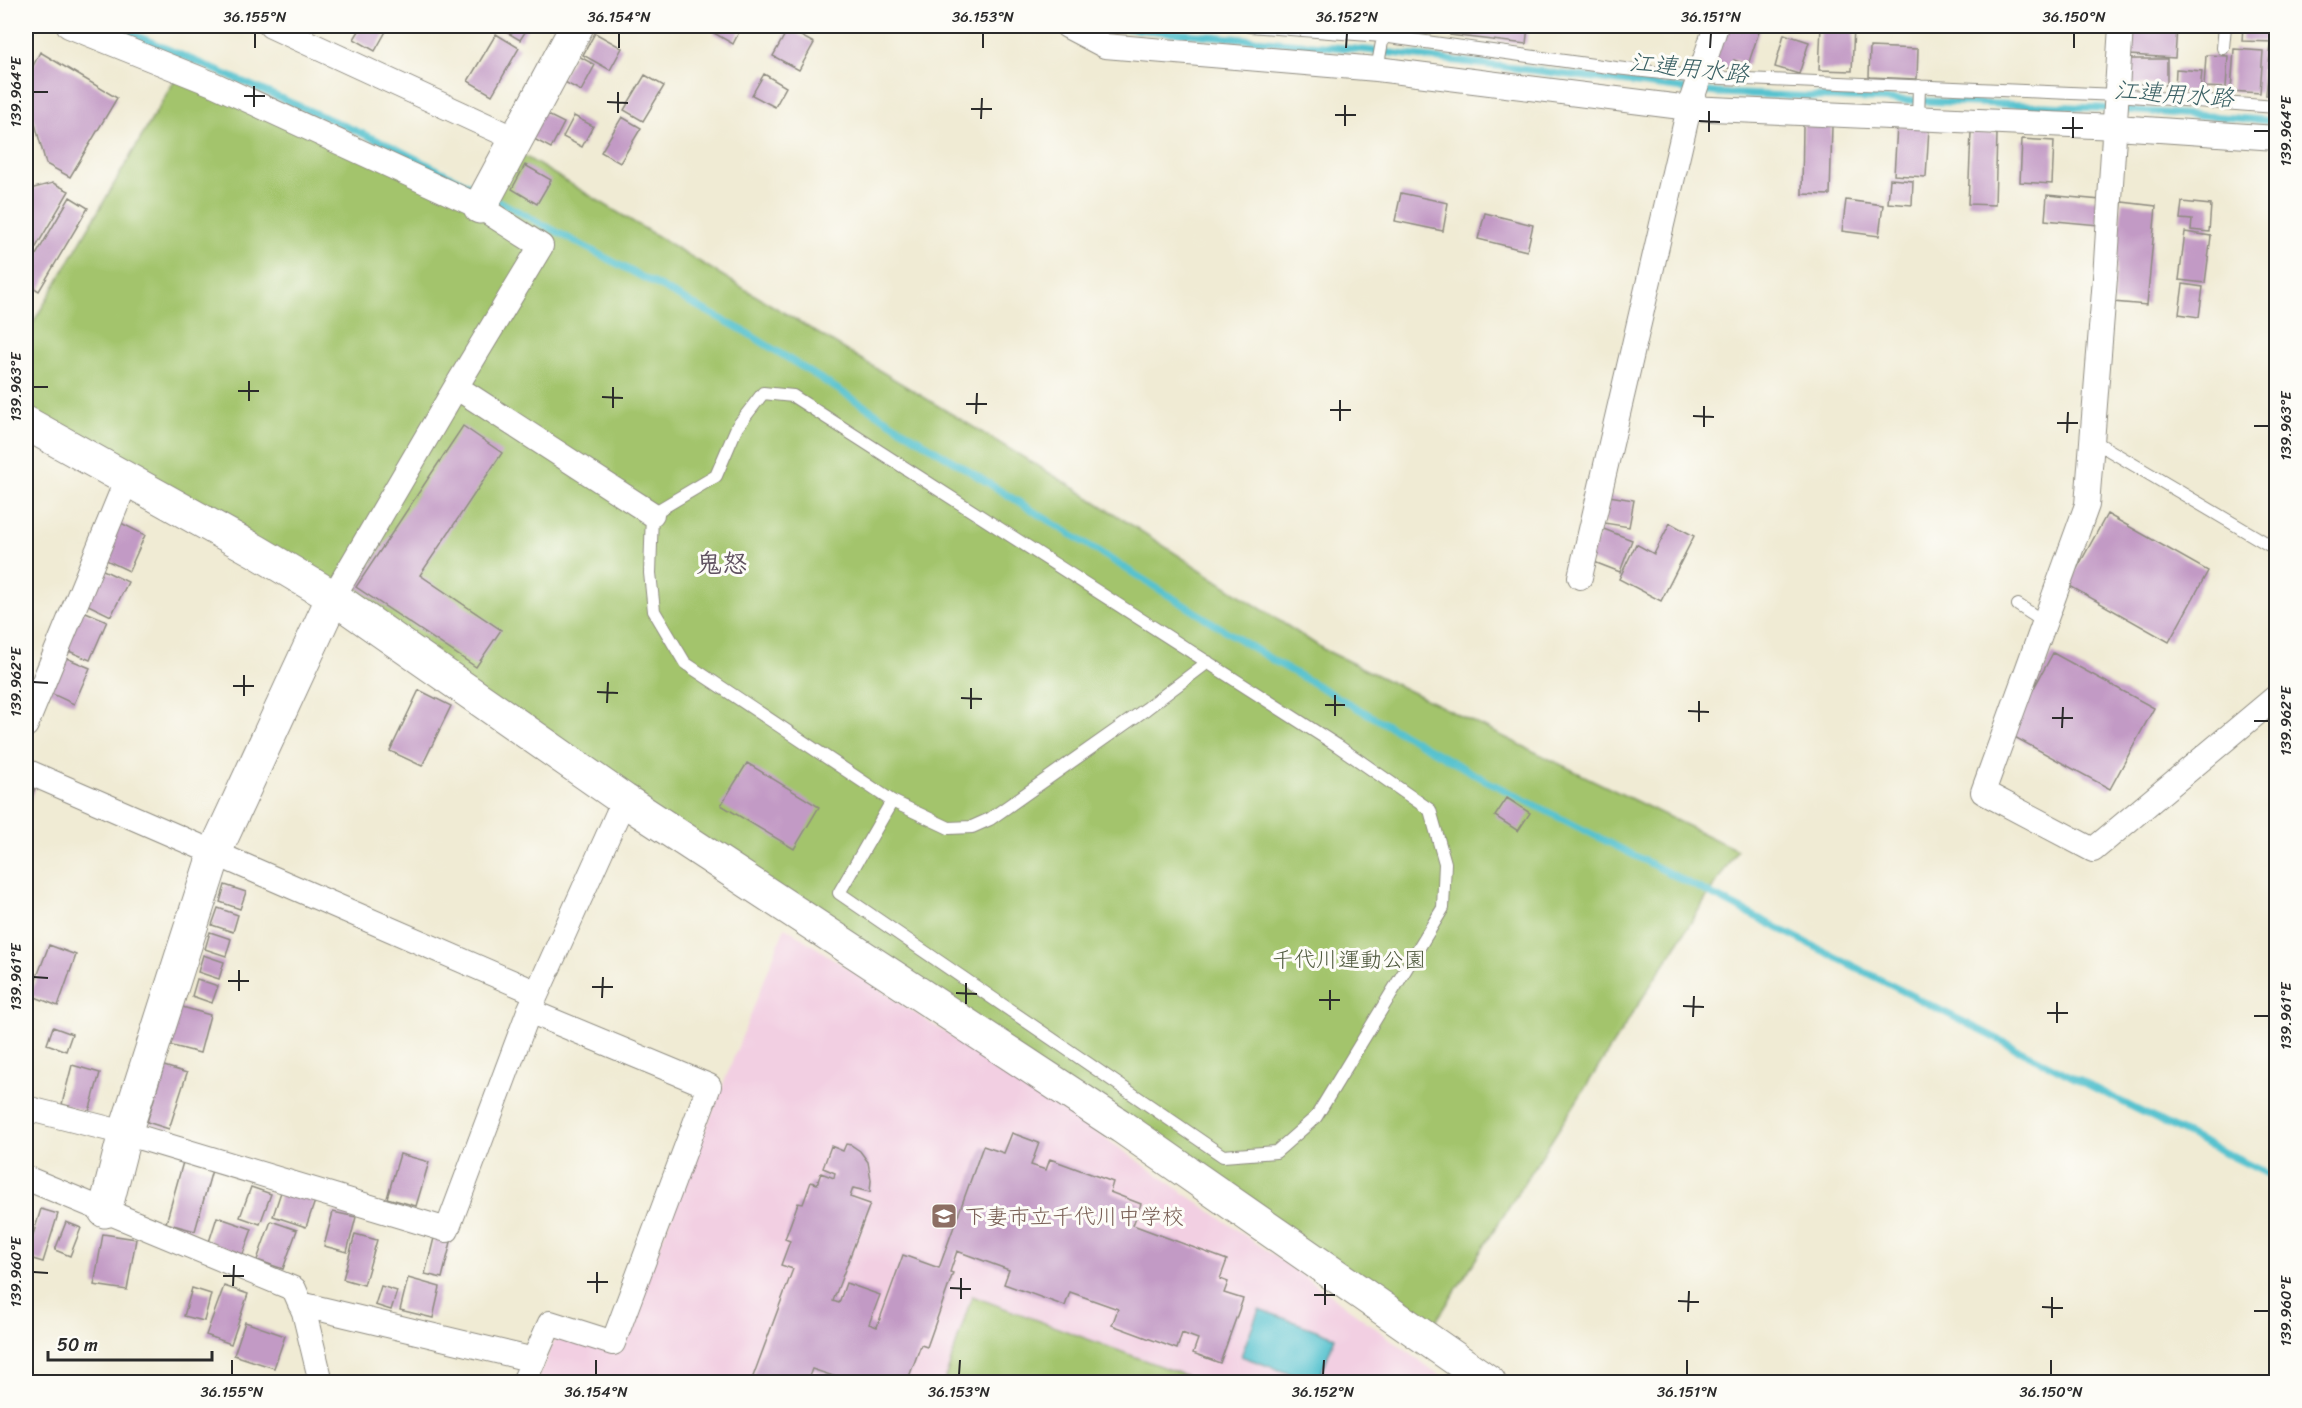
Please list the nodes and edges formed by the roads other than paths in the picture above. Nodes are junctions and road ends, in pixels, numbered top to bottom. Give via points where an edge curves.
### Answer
1 (69, 26) edge
2 (271, 26) edge
3 (577, 26) edge
4 (1067, 26) edge
5 (1249, 26) edge
6 (1716, 26) edge
7 (2121, 26) edge
8 (2225, 26) edge
9 (1383, 31) edge
10 (2223, 48) dead end
11 (1377, 69) junction
12 (1699, 77) junction
13 (1919, 86) junction
14 (2117, 95) junction
15 (2277, 107) edge
16 (1689, 108) junction
17 (1918, 118) junction
18 (2116, 127) junction
19 (2277, 138) edge
20 (516, 139) junction
21 (480, 207) junction
22 (456, 387) junction
23 (26, 423) edge
24 (2092, 440) junction
25 (127, 479) junction
26 (652, 514) junction
27 (2277, 549) edge
28 (1580, 576) dead end
29 (333, 597) junction
30 (2018, 604) dead end
31 (2044, 622) junction
32 (1208, 662) junction
33 (2277, 697) edge
34 (26, 725) edge
35 (26, 771) edge
36 (624, 800) junction
37 (892, 801) junction
38 (215, 852) junction
39 (533, 1002) junction
40 (26, 1108) edge
41 (125, 1133) junction
42 (26, 1178) edge
43 (105, 1211) junction
44 (300, 1304) junction
45 (534, 1360) junction
46 (321, 1383) edge
47 (524, 1383) edge
48 (1489, 1383) edge

1 - 21 street via 213,84
2 - 20 street
3 - 20 street
4 - 11 street via 1105,46
5 - 9 lane
6 - 12 street
7 - 14 street
8 - 10 lane
9 - 11 lane
9 - 12 lane via 1616,68
11 - 16 street
12 - 13 lane
12 - 16 street
13 - 14 lane
13 - 17 lane
14 - 15 lane
14 - 18 street
16 - 17 street
16 - 28 street
17 - 18 street
18 - 19 street
18 - 24 street
20 - 21 street
21 - 22 street via 541,246
22 - 26 street
22 - 29 street
23 - 25 street
24 - 27 lane
24 - 31 street via 2087,505
25 - 29 street
25 - 34 street
26 - 32 lane via 717,476 737,427 763,393 793,396
26 - 37 lane via 650,573 654,611 685,663
29 - 36 street
29 - 38 street
30 - 31 lane
31 - 33 street via 1983,792 2093,850
32 - 37 lane via 990,819 972,827 949,828
32 - 37 lane via 1430,810 1445,863 1443,908 1316,1117 1276,1152 1223,1156 839,893
35 - 38 street
36 - 39 street
36 - 48 street via 1122,1127
38 - 39 street
38 - 41 street
39 - 41 street via 447,1230
39 - 45 street via 709,1086 613,1343 550,1323
40 - 41 street
41 - 43 street
42 - 43 street
43 - 44 street via 294,1289
44 - 45 street
44 - 46 street
45 - 47 street

